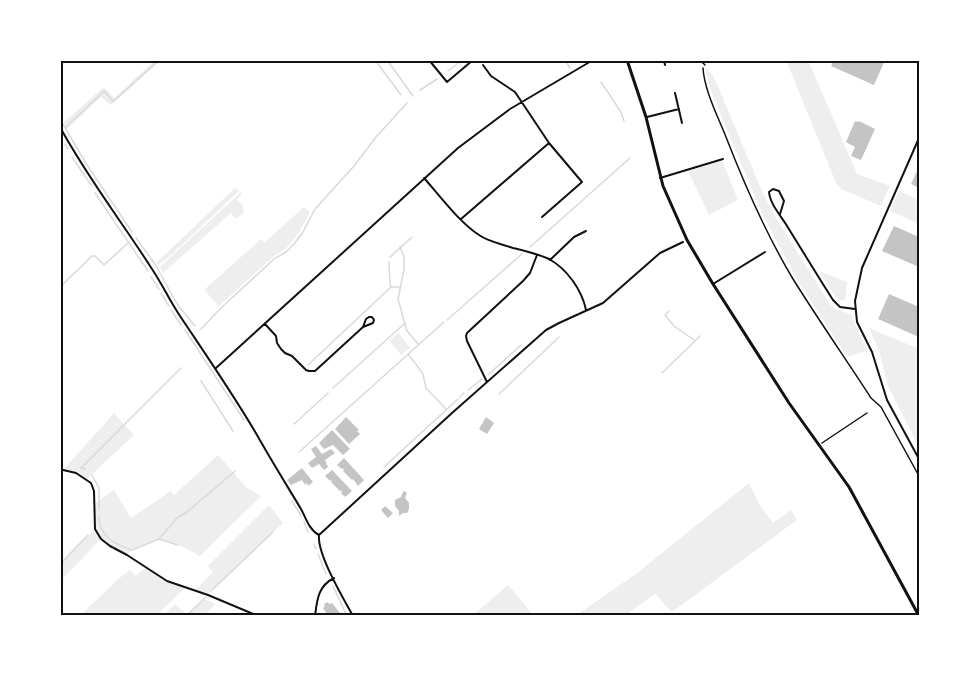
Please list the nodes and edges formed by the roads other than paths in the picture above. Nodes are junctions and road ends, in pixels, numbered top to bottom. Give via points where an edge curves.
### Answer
1 (429, 60) edge
2 (473, 60) edge
3 (593, 60) edge
4 (635, 60) edge
5 (664, 60) edge
6 (700, 60) edge
7 (627, 61) edge
8 (665, 64) dead end
9 (483, 65) dead end
10 (705, 65) road end
11 (675, 93) dead end
12 (522, 102) junction
13 (679, 109) junction
14 (646, 117) junction
15 (682, 123) dead end
16 (60, 128) edge
17 (919, 138) edge
18 (549, 142) junction
19 (723, 159) dead end
20 (424, 178) junction
21 (660, 178) junction
22 (780, 214) junction
23 (542, 217) dead end
24 (461, 219) junction
25 (586, 231) dead end
26 (685, 241) junction
27 (765, 252) dead end
28 (537, 255) junction
29 (550, 260) junction
30 (714, 284) junction
31 (855, 309) junction
32 (586, 310) junction
33 (265, 324) junction
34 (363, 327) dead end
35 (216, 368) junction
36 (487, 382) junction
37 (919, 459) edge
38 (60, 470) edge
39 (319, 535) junction
40 (334, 578) junction
41 (919, 605) edge
42 (914, 608) junction
43 (258, 616) edge
44 (315, 616) edge
45 (352, 616) edge
46 (919, 616) edge

1 - 2 street via 447,82
3 - 12 street
4 - 7 street
5 - 8 street
6 - 10 lane
7 - 14 street
9 - 12 street
11 - 13 street
12 - 18 street
12 - 20 street
13 - 14 street
13 - 15 street
14 - 21 street
16 - 35 street
17 - 31 street via 862,268
18 - 23 street via 582,182
18 - 24 street
19 - 21 street
20 - 24 street
20 - 33 street
21 - 26 street
22 - 22 street via 769,195 773,189 778,190 784,201
22 - 31 street via 832,300 840,307
24 - 28 street via 480,237
25 - 29 street
26 - 30 street
26 - 32 street via 660,253 608,299
27 - 30 street
28 - 29 street
28 - 36 street via 523,281 467,333
29 - 32 street via 576,286
30 - 42 street via 789,403 849,487
31 - 37 street via 887,400
32 - 36 street via 546,330
33 - 34 street via 281,349 312,372
33 - 35 street
35 - 39 street via 311,528
36 - 39 street
38 - 43 street via 76,473 91,483 95,529 110,546 167,581
39 - 40 street
40 - 44 street via 321,589
40 - 45 street
41 - 42 street
42 - 46 street

